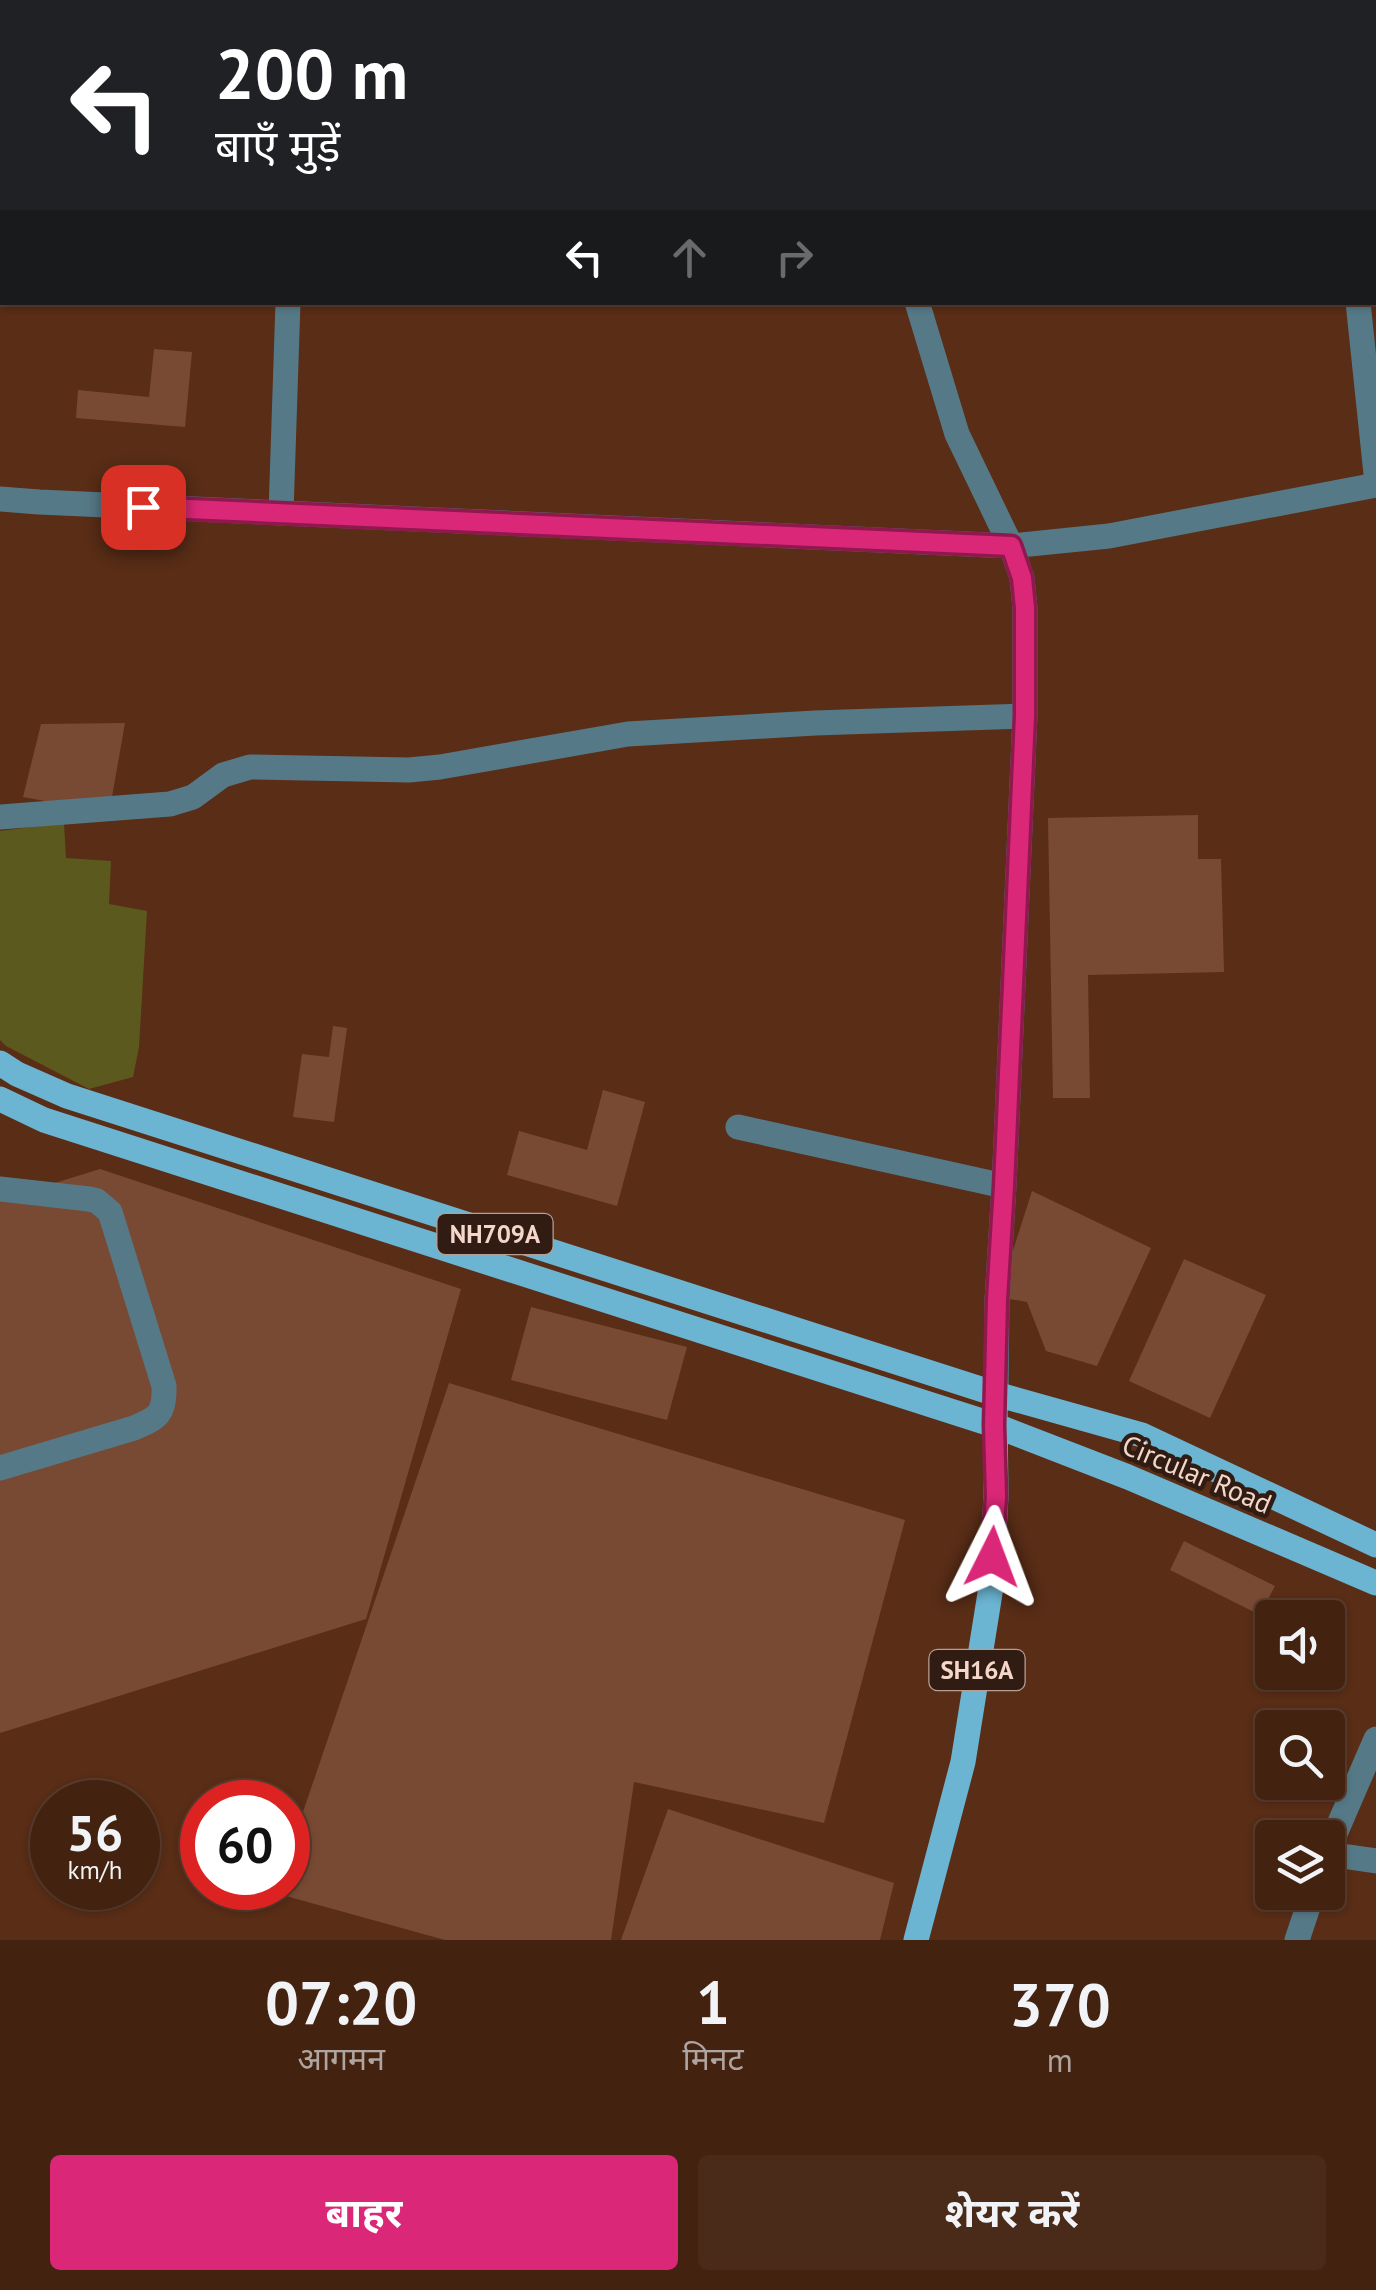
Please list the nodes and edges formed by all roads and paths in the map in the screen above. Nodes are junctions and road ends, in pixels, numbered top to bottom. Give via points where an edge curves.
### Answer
1 (288, 305) edge
2 (918, 305) edge
3 (1358, 305) edge
4 (1376, 474) edge
5 (1376, 484) edge
6 (0, 498) edge
7 (282, 513) junction
8 (1011, 546) junction
9 (1025, 716) junction
10 (0, 817) edge
11 (0, 1062) edge
12 (0, 1099) edge
13 (738, 1127) dead end
14 (1004, 1186) junction
15 (0, 1189) edge
16 (996, 1394) junction
17 (994, 1425) junction
18 (0, 1468) edge
19 (1376, 1544) edge
20 (1376, 1583) edge
21 (1376, 1740) edge
22 (1342, 1820) edge
23 (1345, 1855) edge
24 (1376, 1861) edge
25 (1307, 1910) edge
26 (916, 1940) edge
27 (1296, 1940) edge

1 - 7 street
2 - 8 street via 956,434
3 - 4 street
5 - 8 street via 1109,536
6 - 7 street
7 - 8 street
8 - 9 street via 1025,608
9 - 10 street via 628,734 409,770 250,767 170,804
9 - 14 street
11 - 16 main road, NH709A via 66,1096
12 - 17 main road, NH709A via 44,1120
13 - 14 street
14 - 16 street
15 - 18 street via 89,1199 110,1212 164,1403 151,1421 134,1428
16 - 17 main road, SH16A
16 - 19 main road, NH709A via 1142,1435
17 - 20 main road, Circular Road / NH709A
17 - 26 main road, SH16A via 990,1587 963,1762
21 - 22 street
23 - 24 street
25 - 27 street

